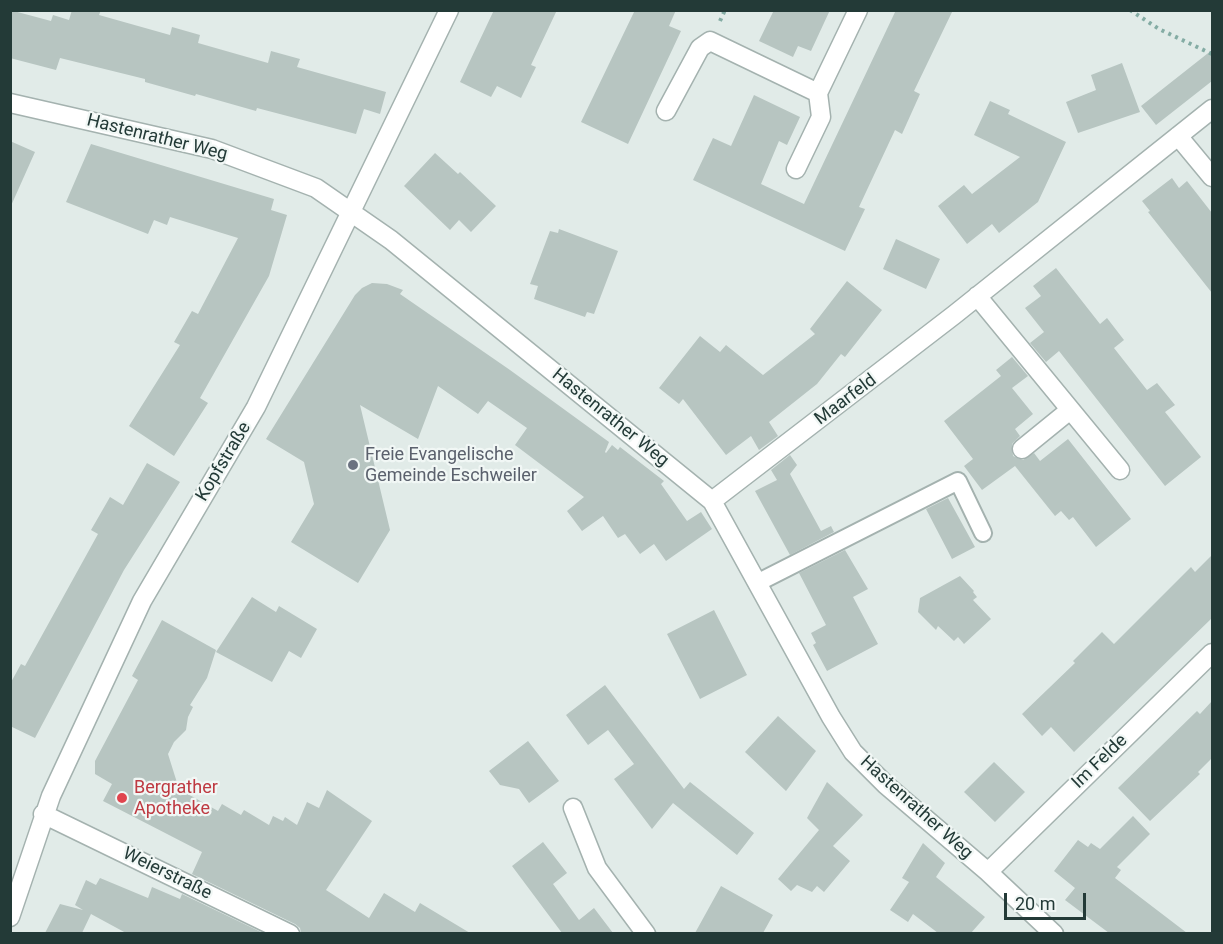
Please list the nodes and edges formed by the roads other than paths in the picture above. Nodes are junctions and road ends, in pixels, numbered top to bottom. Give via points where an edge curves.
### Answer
1 (449, 10) edge
2 (858, 10) edge
3 (818, 93) junction
4 (10, 103) edge
5 (1212, 109) edge
6 (666, 111) dead end
7 (1178, 136) junction
8 (796, 169) dead end
9 (1212, 177) edge
10 (351, 212) junction
11 (977, 296) junction
12 (1070, 410) junction
13 (1022, 449) dead end
14 (1120, 471) dead end
15 (712, 501) junction
16 (983, 533) dead end
17 (757, 583) junction
18 (1212, 652) edge
19 (573, 808) dead end
20 (44, 814) junction
21 (988, 872) junction
22 (10, 917) edge
23 (290, 933) edge
24 (646, 933) edge
25 (1054, 933) edge

1 - 10 street, Kopfstraße
2 - 3 street
3 - 6 street via 710,41 700,48
3 - 8 street via 821,117
4 - 10 street, Hastenrather Weg via 213,149 316,188
5 - 7 street, Maarfeld
7 - 9 street
7 - 11 street, Maarfeld
10 - 15 street, Hastenrather Weg via 392,240
10 - 20 street, Kopfstraße via 256,408 142,601
11 - 12 street
11 - 15 street, Maarfeld
12 - 13 street
12 - 14 street
15 - 17 street, Hastenrather Weg
16 - 17 lane via 958,481
17 - 21 street, Hastenrather Weg via 853,752
18 - 21 street, Im Felde
19 - 24 street via 597,868
20 - 22 street, Kopfstraße
20 - 23 street, Weierstraße
21 - 25 street, Hastenrather Weg

